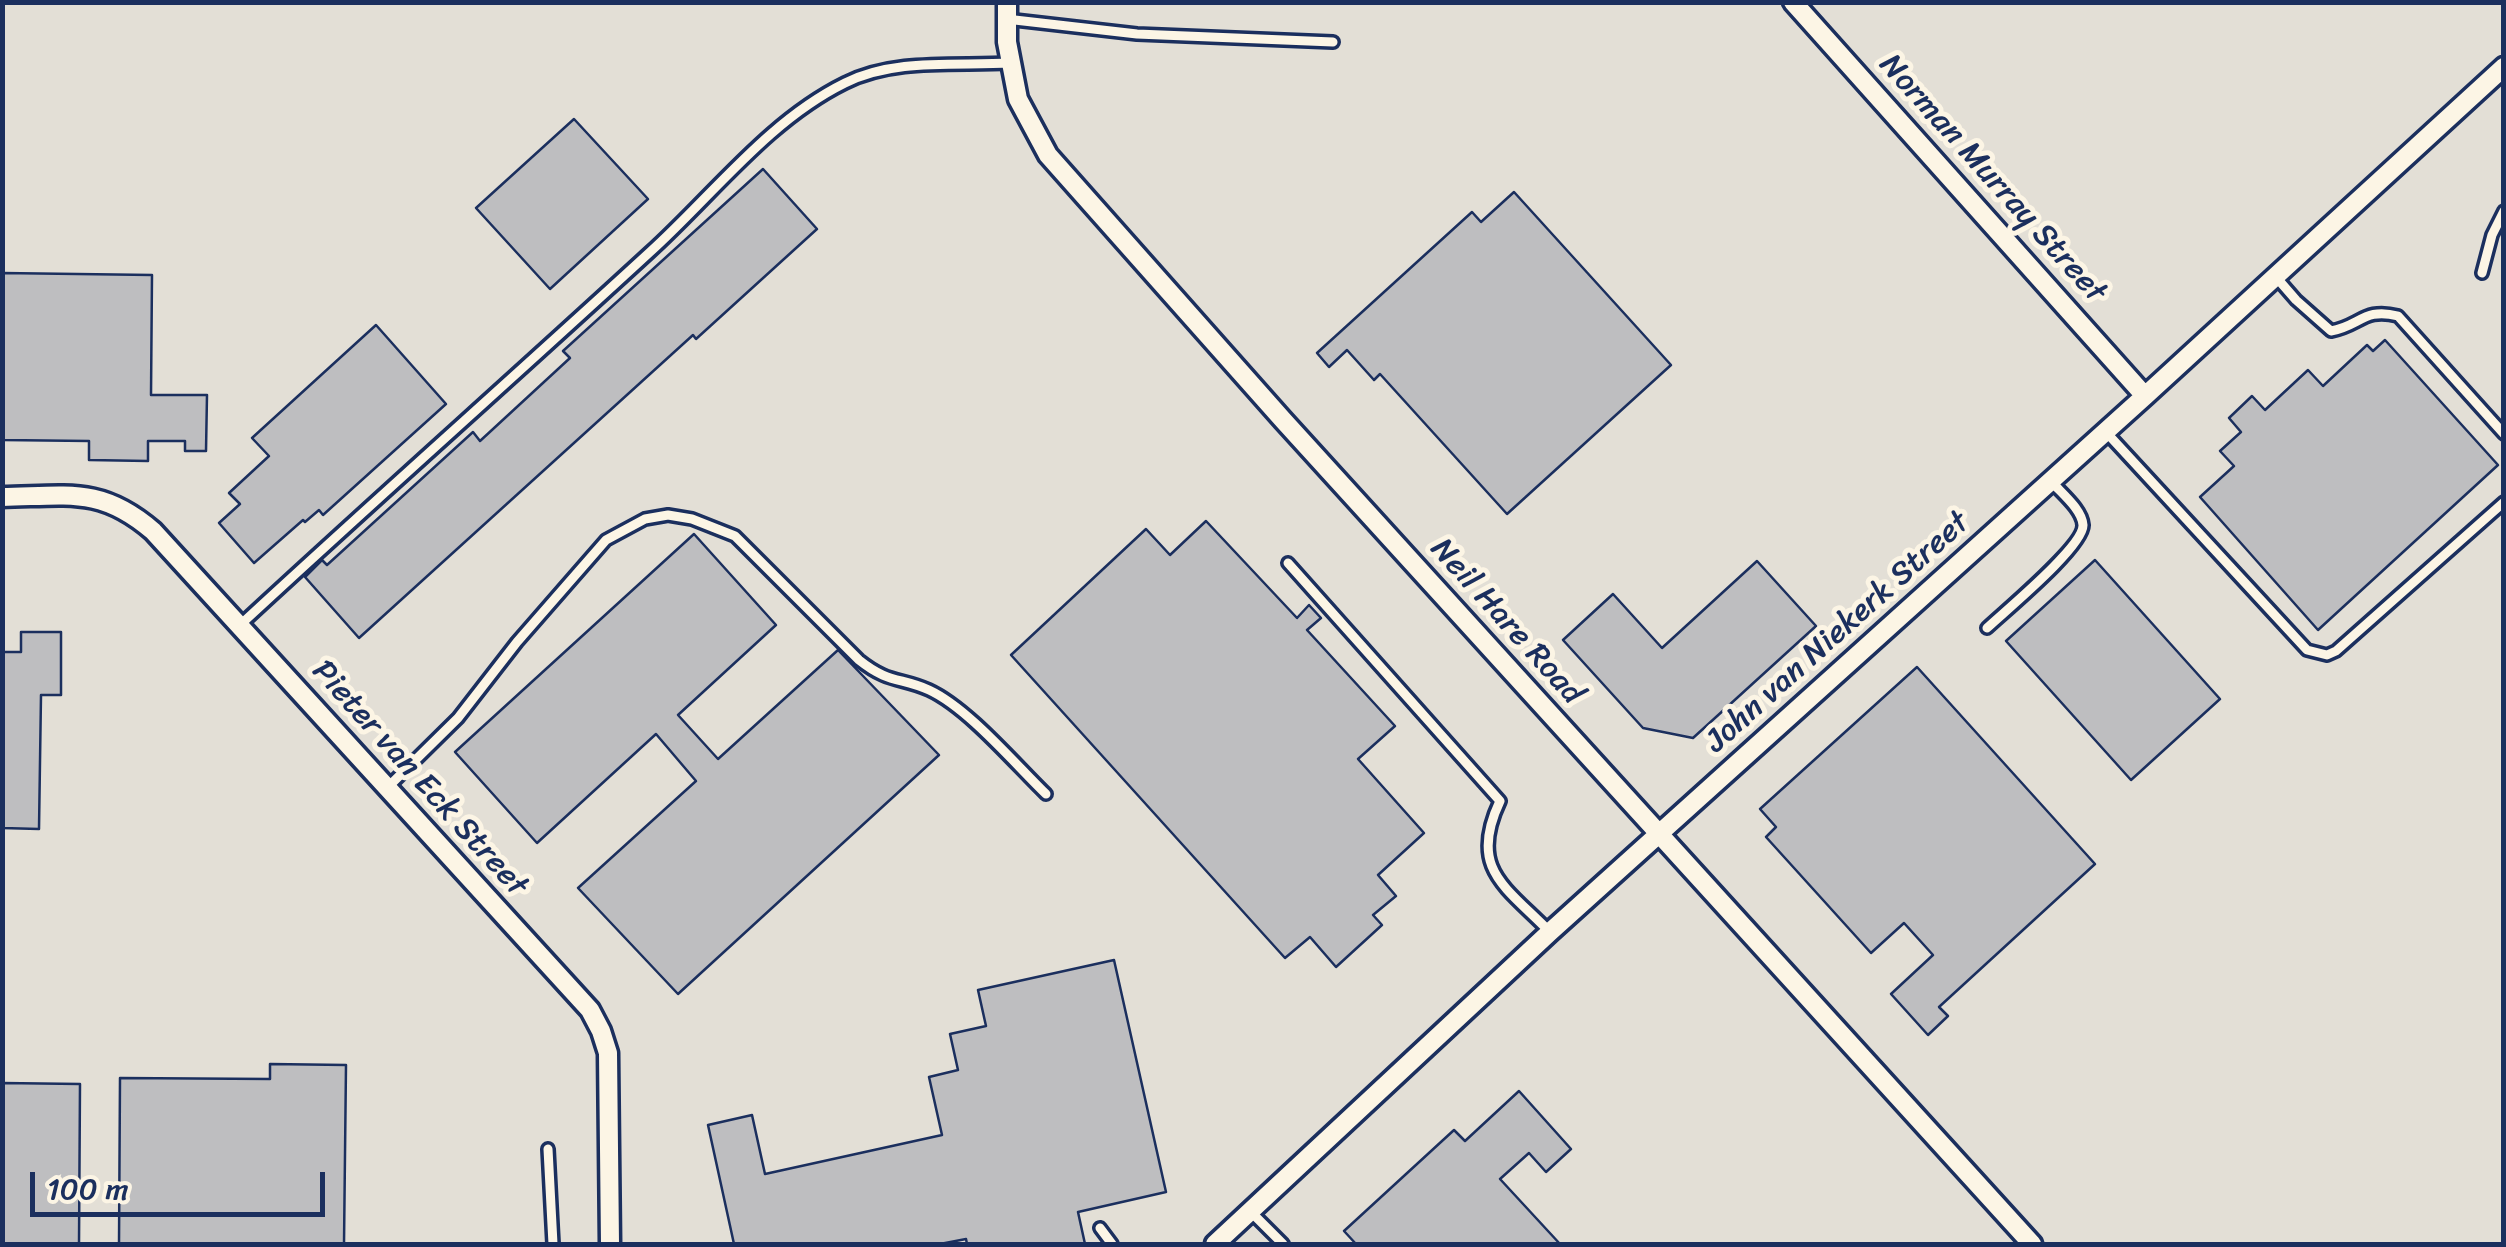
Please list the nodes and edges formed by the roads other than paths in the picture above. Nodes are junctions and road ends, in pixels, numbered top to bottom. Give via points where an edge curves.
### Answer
1 (1794, 2) edge
2 (1007, 11) edge
3 (1333, 42) dead end
4 (1010, 63) junction
5 (2504, 67) edge
6 (2504, 211) edge
7 (2482, 273) dead end
8 (2275, 276) junction
9 (2145, 396) junction
10 (2106, 431) junction
11 (2504, 434) edge
12 (2050, 481) junction
13 (2, 496) edge
14 (2504, 502) edge
15 (1288, 564) dead end
16 (239, 626) junction
17 (1986, 628) dead end
18 (386, 789) junction
19 (1046, 794) dead end
20 (1661, 835) junction
21 (1550, 932) junction
22 (548, 1149) dead end
23 (1251, 1212) junction
24 (1100, 1228) dead end
25 (553, 1244) edge
26 (610, 1244) edge
27 (1112, 1244) edge
28 (1215, 1244) edge
29 (1283, 1244) edge
30 (2032, 1244) edge

1 - 9 street, Norman Murray Street
2 - 3 lane via 1137,34
2 - 4 street, Neil Hare Road
4 - 16 lane via 866,73 812,104 752,151 670,234
4 - 20 street, Neil Hare Road via 1018,99 1048,155
5 - 8 street, John van Niekerk Street
6 - 7 lane
8 - 9 street, John van Niekerk Street
8 - 11 lane via 2331,331 2368,313 2398,316
9 - 10 street, John van Niekerk Street
10 - 12 street, John van Niekerk Street
10 - 14 lane via 2316,654 2336,651
12 - 17 lane via 2082,520 2083,531
12 - 20 street, John van Niekerk Street
13 - 16 street, Pieter van Eck Street via 113,502 153,531
15 - 21 lane via 1500,801 1488,826 1486,854 1494,873
16 - 18 street, Pieter van Eck Street
18 - 19 lane via 458,718 606,540 645,519 668,516 735,536 878,676 931,691
18 - 26 street, Pieter van Eck Street via 582,1000 601,1030 608,1053
20 - 21 street, John van Niekerk Street
20 - 30 street, Neil Hare Road
21 - 23 street, John van Niekerk Street
22 - 25 lane
23 - 28 street, John van Niekerk Street
23 - 29 lane
24 - 27 lane

